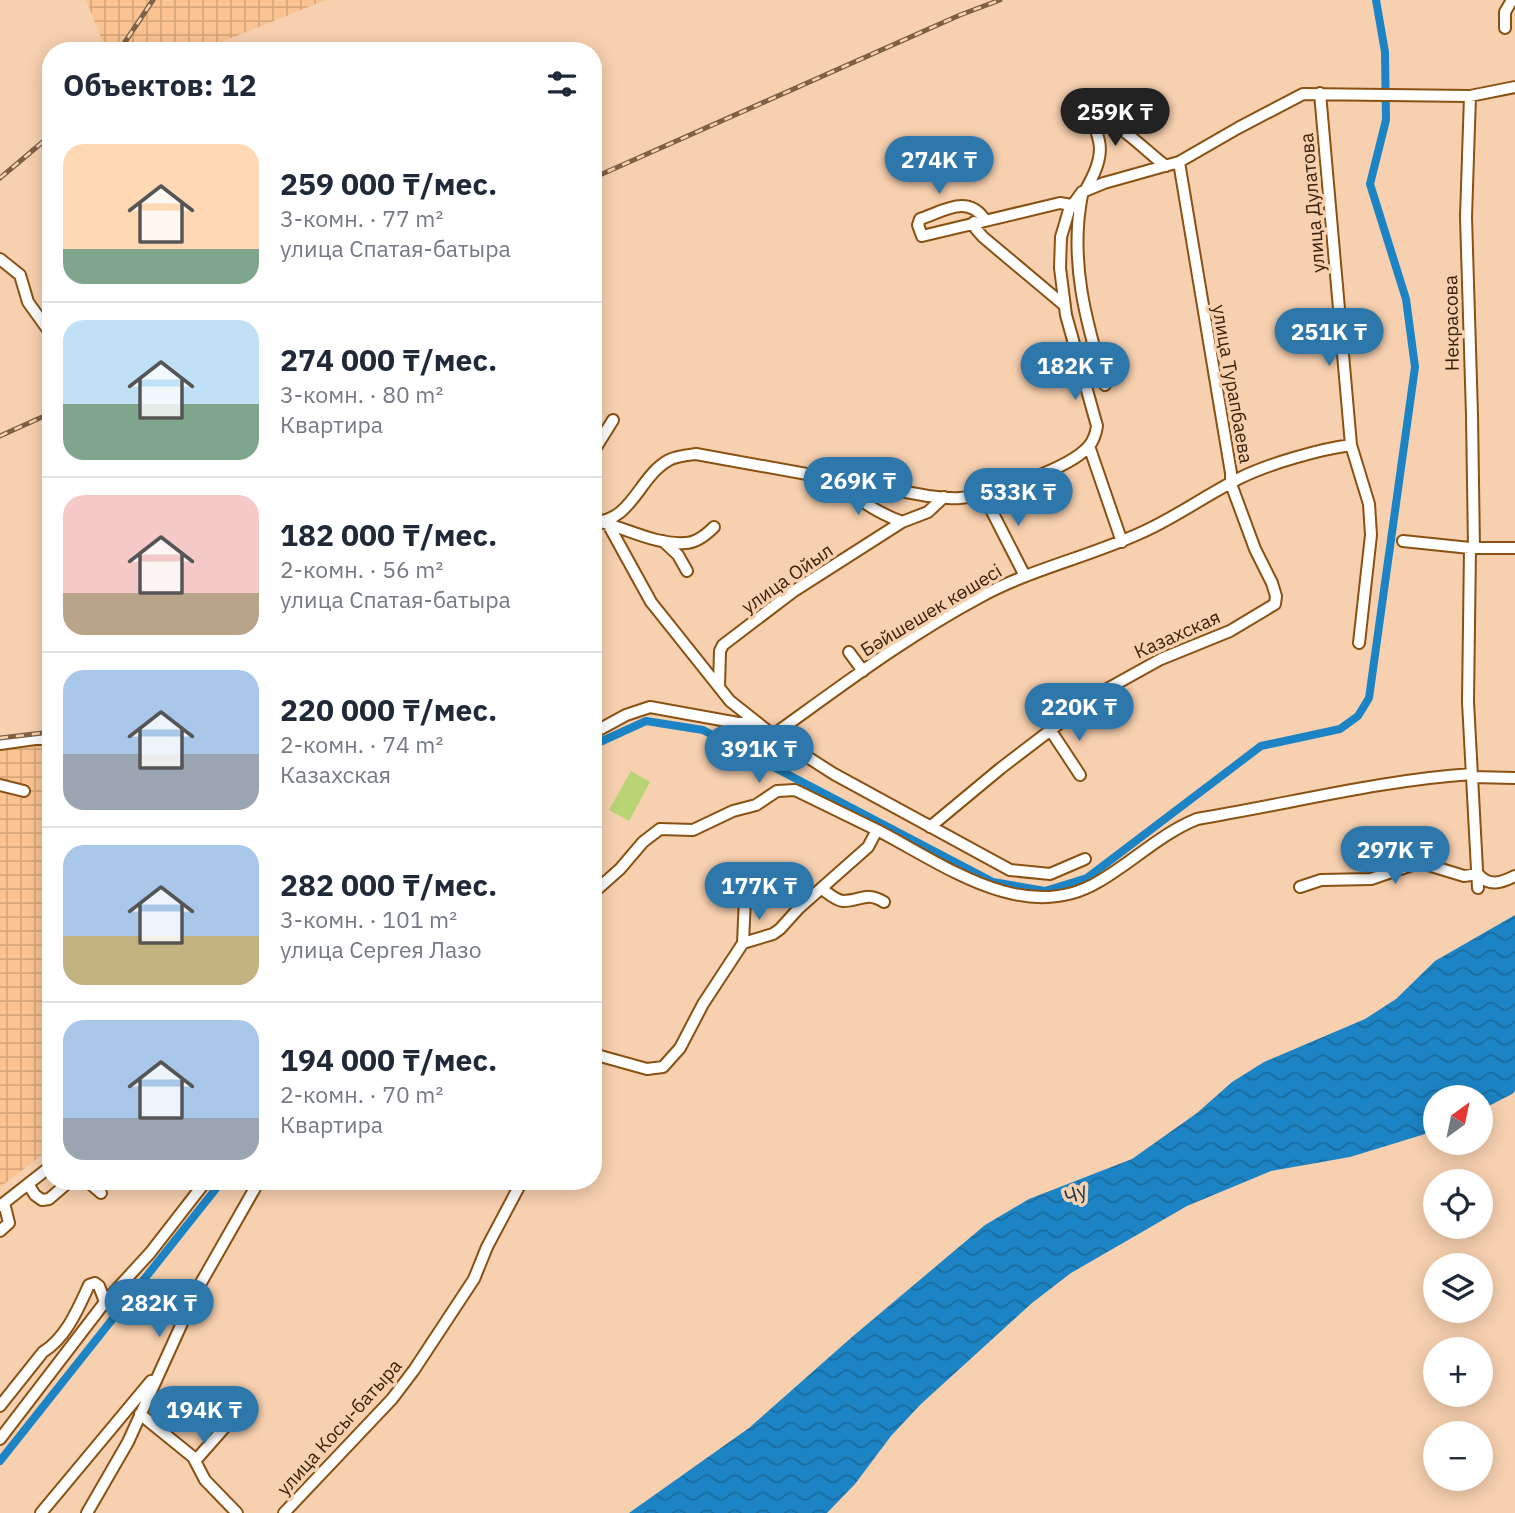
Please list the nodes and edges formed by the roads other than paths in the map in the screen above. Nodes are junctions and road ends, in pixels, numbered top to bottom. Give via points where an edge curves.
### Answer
1 (1512, 0) edge
2 (1505, 28) dead end
3 (1515, 87) edge
4 (1320, 93) junction
5 (1470, 96) junction
6 (1179, 162) junction
7 (1166, 166) junction
8 (1084, 191) junction
9 (1071, 205) junction
10 (980, 221) junction
11 (1064, 227) junction
12 (1076, 235) junction
13 (0, 259) edge
14 (1064, 305) junction
15 (42, 323) edge
16 (1105, 385) dead end
17 (613, 420) dead end
18 (602, 438) edge
19 (1351, 444) junction
20 (1089, 446) junction
21 (840, 480) junction
22 (1230, 484) junction
23 (983, 494) junction
24 (944, 497) junction
25 (602, 522) edge
26 (902, 522) junction
27 (602, 523) edge
28 (602, 525) edge
29 (714, 527) dead end
30 (663, 541) junction
31 (1403, 541) dead end
32 (1122, 542) junction
33 (1471, 548) junction
34 (1515, 548) edge
35 (687, 571) dead end
36 (1025, 576) junction
37 (1275, 604) joint
38 (1359, 643) dead end
39 (849, 652) dead end
40 (863, 671) junction
41 (719, 687) junction
42 (756, 723) junction
43 (602, 728) edge
44 (1051, 731) junction
45 (773, 735) junction
46 (42, 739) edge
47 (0, 744) edge
48 (1080, 775) dead end
49 (1472, 776) junction
50 (1515, 778) edge
51 (0, 785) edge
52 (24, 791) dead end
53 (930, 827) junction
54 (877, 830) junction
55 (1085, 859) dead end
56 (1478, 874) junction
57 (1515, 876) edge
58 (602, 885) edge
59 (1300, 887) dead end
60 (1478, 888) dead end
61 (822, 889) junction
62 (744, 898) dead end
63 (884, 902) dead end
64 (743, 943) junction
65 (602, 1056) edge
66 (42, 1173) edge
67 (28, 1184) junction
68 (60, 1190) edge
69 (98, 1190) edge
70 (199, 1190) edge
71 (254, 1190) edge
72 (517, 1190) edge
73 (101, 1193) dead end
74 (2, 1204) edge
75 (0, 1231) edge
76 (105, 1302) junction
77 (160, 1370) junction
78 (0, 1406) edge
79 (140, 1414) junction
80 (232, 1419) dead end
81 (0, 1439) edge
82 (195, 1461) junction
83 (41, 1513) edge
84 (86, 1513) edge
85 (237, 1513) edge
86 (284, 1513) edge

1 - 2 street via 1505,12
3 - 5 street
4 - 5 street
4 - 6 street via 1285,102
4 - 19 street, улица Дулатова
5 - 33 street, Некрасова via 1466,217
6 - 7 street
6 - 22 street, улица Турапбаева
7 - 8 street
7 - 8 street via 1113,124 1097,118 1099,156
8 - 9 street
8 - 12 street
9 - 10 street via 1060,203
9 - 11 street
10 - 10 street via 979,211 961,205 919,219 918,225 922,236
10 - 14 street via 976,229 983,237
11 - 12 street
11 - 14 street via 1060,268
12 - 16 street via 1086,321
13 - 15 street via 20,275 28,302
14 - 20 street via 1097,426
17 - 18 street
19 - 22 street, Бәйшешек көшесі
19 - 38 street, улица Дулатова via 1369,504 1371,535
20 - 23 street via 1048,470
20 - 32 street
21 - 24 street
21 - 25 street via 696,454 670,459 651,474 621,513
21 - 26 street via 848,492
22 - 32 street, Бәйшешек көшесі
22 - 37 street, улица Турапбаева via 1272,583
23 - 24 street
23 - 36 street
24 - 26 street, улица Ойыл via 928,512
26 - 41 street, улица Ойыл via 793,591 723,645
27 - 30 street
28 - 41 street via 651,602
29 - 30 street via 688,544
30 - 35 street
31 - 33 street
32 - 36 street, Бәйшешек көшесі
33 - 34 street
33 - 49 street, Некрасова via 1468,690
36 - 40 street, Бәйшешек көшесі via 980,597
37 - 44 street, Казахская via 1230,631 1130,675
39 - 40 street
40 - 45 street, Бәйшешек көшесі
41 - 42 street
42 - 43 street via 650,707
42 - 45 street
44 - 48 street
44 - 53 street, Казахская
45 - 53 street
46 - 47 street
49 - 50 street
49 - 54 street via 1398,783 1197,819 1174,828 1100,881 1054,897 1002,893
49 - 56 street, Некрасова
51 - 52 street
53 - 55 street via 991,862 1020,872 1051,874
54 - 58 street via 785,789 694,830 660,829
54 - 61 street via 867,847
56 - 57 street via 1498,884
56 - 59 street via 1464,876 1415,864 1371,879 1321,880
56 - 60 street, Некрасова
61 - 63 street via 844,901 863,896
61 - 64 street via 780,929
62 - 64 street
64 - 65 street via 680,1048 663,1067 647,1069
66 - 67 street
67 - 68 street via 41,1200
67 - 74 street
69 - 73 street
70 - 76 street
71 - 77 street via 198,1288
72 - 86 street, улица Косы-батыра via 474,1279 414,1370
74 - 75 street via 9,1223
76 - 78 street via 99,1286 89,1285 68,1326
76 - 81 street
77 - 79 street
77 - 83 street
79 - 82 street
79 - 84 street
80 - 82 street
82 - 85 street via 205,1480

